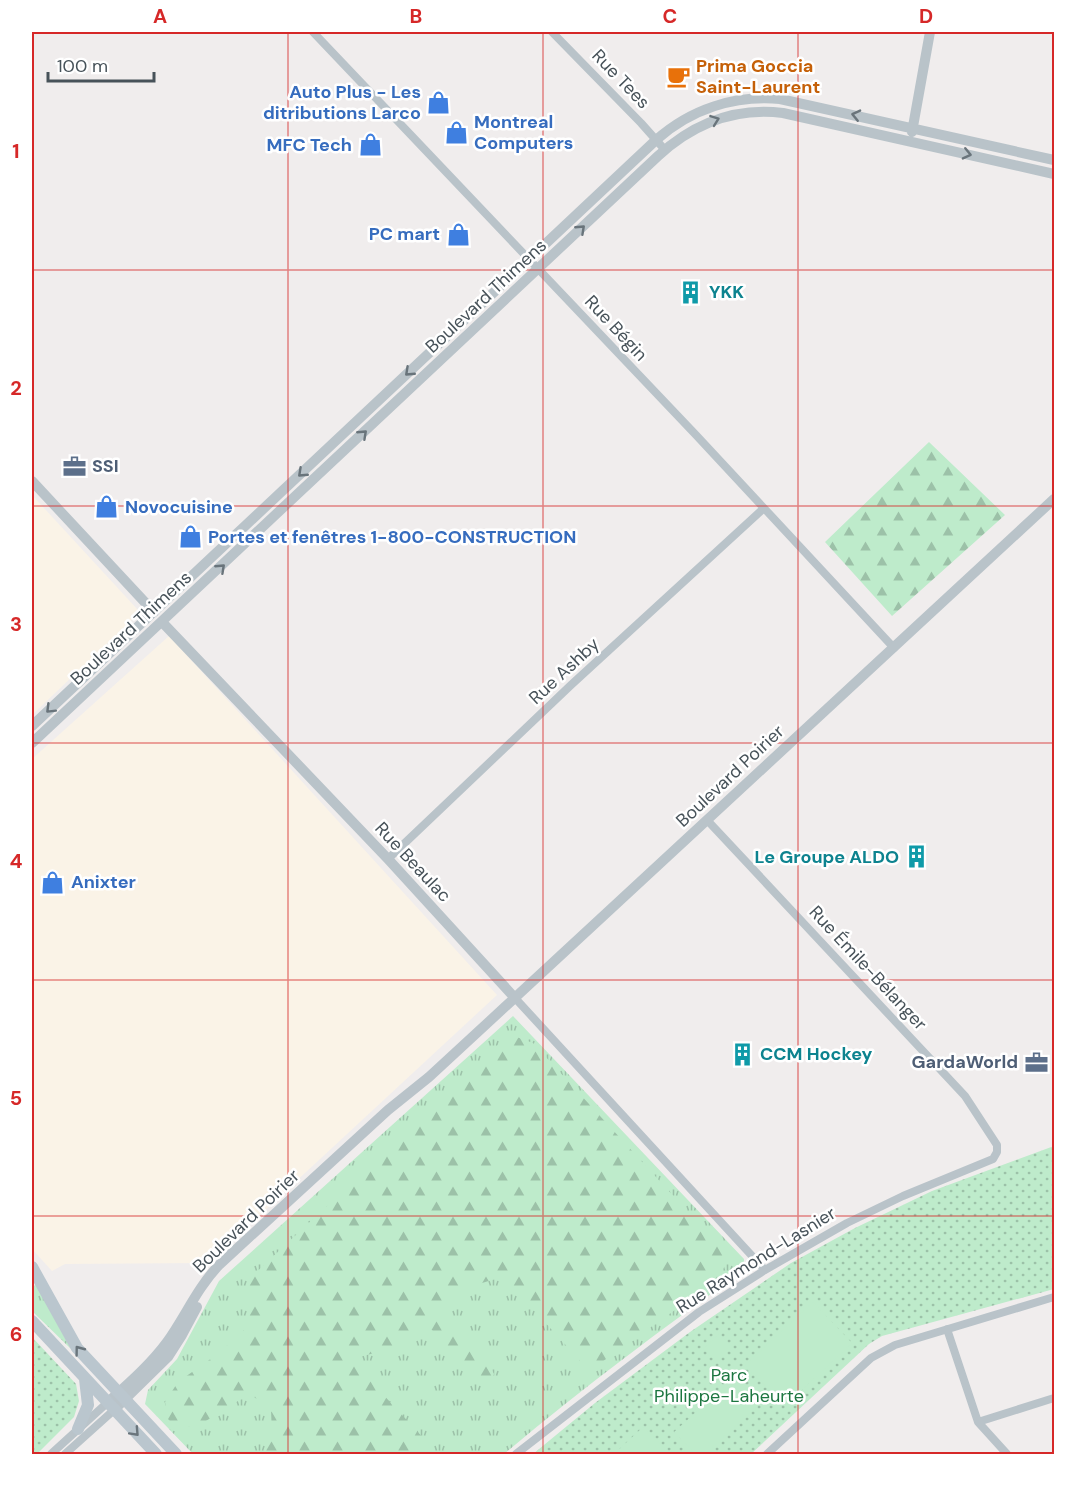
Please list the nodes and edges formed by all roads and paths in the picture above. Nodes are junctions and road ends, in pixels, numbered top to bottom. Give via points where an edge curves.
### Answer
1 (313, 32) edge
2 (552, 32) edge
3 (930, 32) edge
4 (913, 128) junction
5 (656, 140) junction
6 (910, 141) junction
7 (665, 150) junction
8 (1054, 160) edge
9 (1054, 174) edge
10 (529, 259) junction
11 (538, 269) junction
12 (459, 325) junction
13 (468, 335) junction
14 (391, 389) junction
15 (400, 399) junction
16 (32, 481) edge
17 (1054, 499) edge
18 (764, 509) junction
19 (154, 612) junction
20 (162, 622) junction
21 (894, 648) junction
22 (32, 726) edge
23 (32, 743) edge
24 (707, 820) junction
25 (388, 859) junction
26 (515, 998) junction
27 (998, 1145) joint
28 (765, 1270) junction
29 (33, 1271) edge
30 (1054, 1297) edge
31 (32, 1321) edge
32 (947, 1329) junction
33 (85, 1379) junction
34 (121, 1397) junction
35 (1054, 1398) edge
36 (111, 1406) junction
37 (978, 1422) junction
38 (78, 1429) junction
39 (51, 1455) edge
40 (64, 1455) edge
41 (156, 1455) edge
42 (176, 1455) edge
43 (516, 1455) edge
44 (767, 1455) edge
45 (1007, 1455) edge

1 - 10 street, Rue Bégin
2 - 5 street, Rue Tees
3 - 4 street
4 -> 5 street, Boulevard Thimens via 803,103 756,98 703,110
4 - 6 street
4 - 8 street, Boulevard Thimens
5 - 7 street, Rue Tees
5 - 10 street, Boulevard Thimens
7 -> 6 street, Boulevard Thimens via 708,122 754,111 792,114
6 -> 9 street, Boulevard Thimens
11 -> 7 street, Boulevard Thimens
10 - 11 street, Rue Bégin
10 - 12 street, Boulevard Thimens
11 - 13 street, Boulevard Thimens
11 - 18 street, Rue Bégin
12 - 13 street
12 -> 14 street, Boulevard Thimens
13 - 15 street, Boulevard Thimens
14 - 15 street
14 -> 19 street, Boulevard Thimens
20 -> 15 street, Boulevard Thimens
16 - 19 street, Rue Beaulac
17 - 21 street, Boulevard Poirier
18 - 21 street, Rue Bégin
18 - 25 street, Rue Ashby
19 - 20 street, Rue Beaulac
19 -> 22 street, Boulevard Thimens
20 - 23 street, Boulevard Thimens
20 - 25 street, Rue Beaulac
21 - 24 street, Boulevard Poirier
24 - 26 street, Boulevard Poirier
24 - 27 street, Rue Émile-Bélanger via 965,1096
25 - 26 street, Rue Beaulac
26 - 28 street, Rue Beaulac
26 - 34 street, Boulevard Poirier via 215,1270 162,1348
27 - 28 street, Rue Raymond-Lasnier via 993,1159 894,1200
28 - 43 street, Rue Raymond-Lasnier via 699,1312
34 -> 29 main road via 77,1348
30 - 32 street
31 - 33 main road
32 - 37 street
32 - 44 street via 895,1345 871,1358
33 - 36 main road
33 - 38 main road via 88,1405
34 - 36 street, Boulevard Poirier
34 - 42 main road
35 - 37 street
36 - 38 street, Boulevard Poirier
36 - 40 street, Boulevard Poirier
36 -> 41 main road
37 - 45 street
38 - 39 street, Boulevard Poirier

